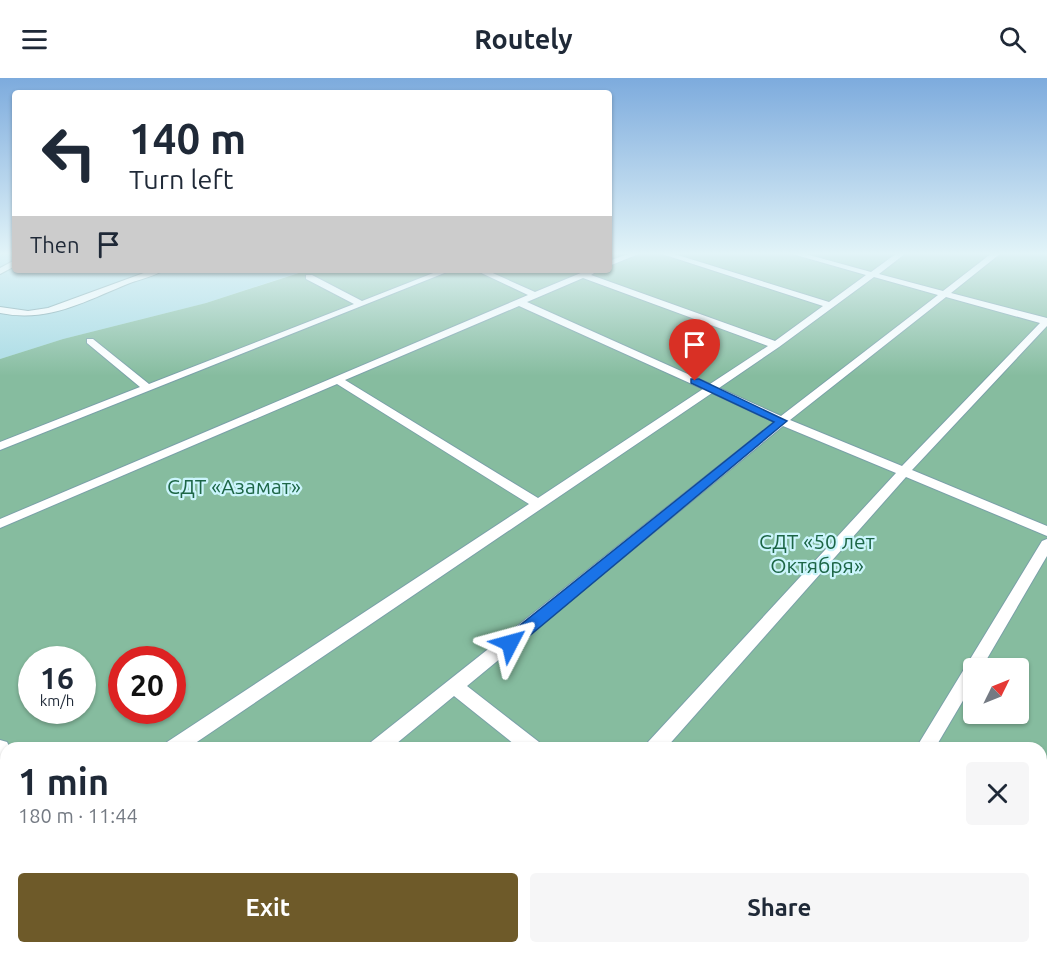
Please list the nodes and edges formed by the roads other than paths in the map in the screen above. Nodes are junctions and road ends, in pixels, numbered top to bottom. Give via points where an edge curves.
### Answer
1 (100, 294) edge
2 (342, 294) edge
3 (388, 294) edge
4 (537, 294) edge
5 (635, 294) edge
6 (792, 294) edge
7 (848, 294) edge
8 (943, 294) edge
9 (947, 294) edge
10 (534, 295) joint
11 (519, 302) junction
12 (362, 304) junction
13 (831, 306) junction
14 (0, 310) edge
15 (1047, 322) edge
16 (90, 341) dead end
17 (776, 345) junction
18 (339, 381) junction
19 (148, 388) junction
20 (711, 388) junction
21 (782, 421) junction
22 (0, 446) edge
23 (905, 471) junction
24 (540, 505) junction
25 (0, 524) edge
26 (1047, 531) edge
27 (1047, 544) edge
28 (456, 687) junction
29 (183, 742) edge
30 (386, 742) edge
31 (525, 742) edge
32 (660, 742) edge
33 (930, 742) edge

1 - 14 lane via 31,314
2 - 12 lane
3 - 12 lane
4 - 10 lane
5 - 17 lane
6 - 13 lane
7 - 13 lane
8 - 21 lane
9 - 15 lane
10 - 11 lane
11 - 18 lane
11 - 20 lane
12 - 19 lane
13 - 17 lane
15 - 23 lane
16 - 19 lane
17 - 20 lane
18 - 24 lane
18 - 25 lane
19 - 22 lane
20 - 21 lane
20 - 24 lane
21 - 23 lane
21 - 28 lane
23 - 26 lane
23 - 32 lane
24 - 29 lane
27 - 33 lane
28 - 30 lane
28 - 31 lane

